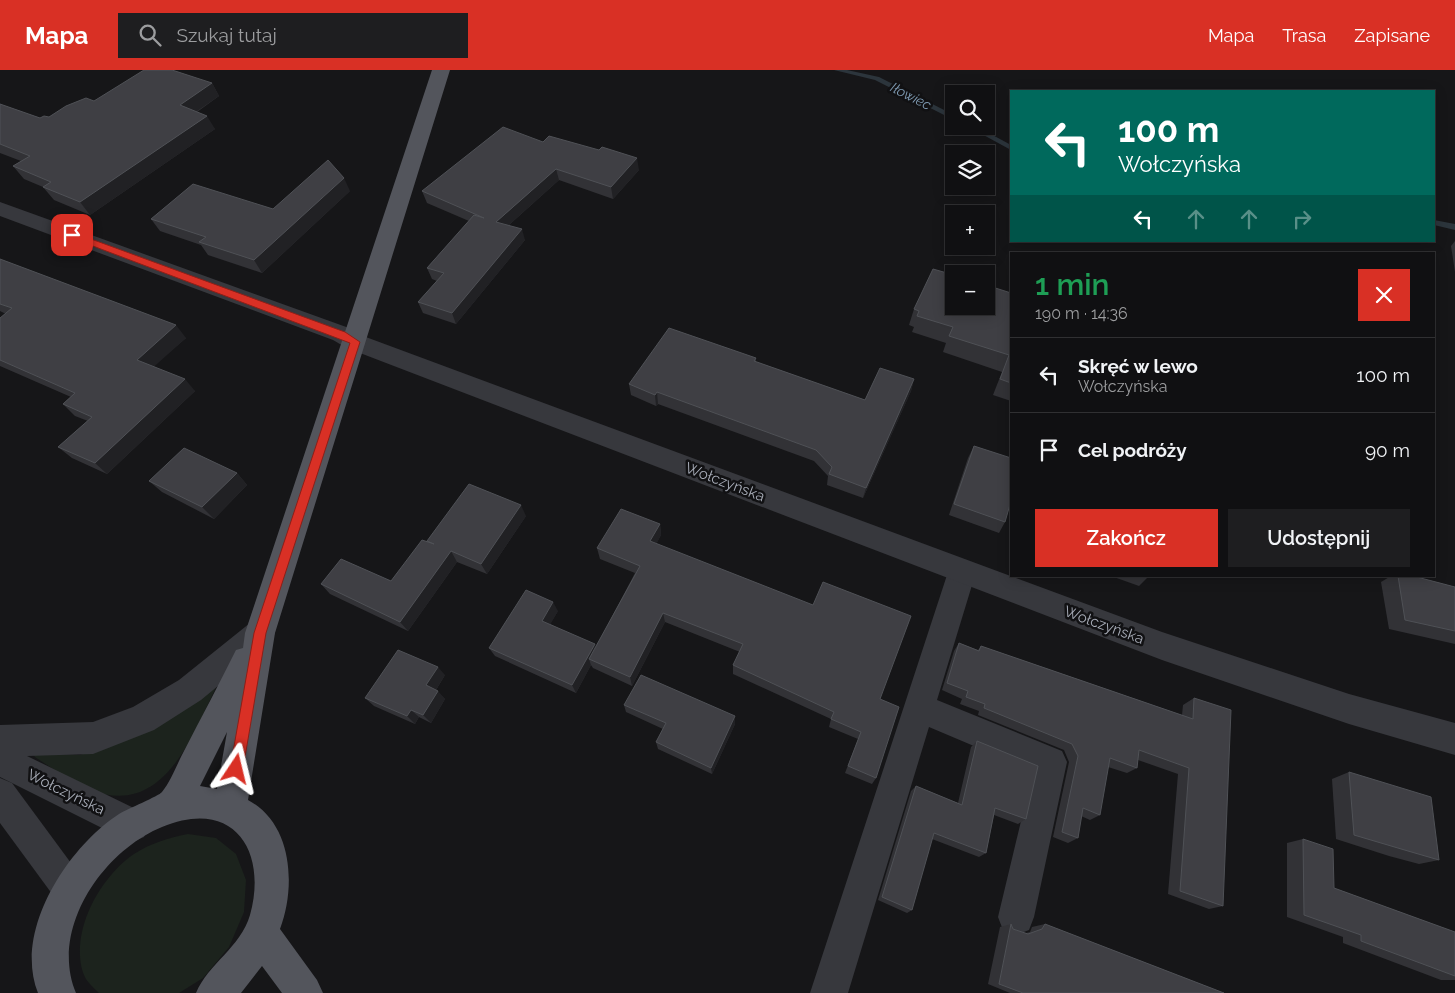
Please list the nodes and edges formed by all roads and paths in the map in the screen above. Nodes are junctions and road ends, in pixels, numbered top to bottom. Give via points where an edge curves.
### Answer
1 (441, 70) edge
2 (0, 209) edge
3 (355, 342) junction
4 (962, 572) junction
5 (260, 633) junction
6 (918, 707) junction
7 (1455, 739) edge
8 (0, 741) edge
9 (0, 760) edge
10 (0, 795) edge
11 (173, 806) junction
12 (230, 808) junction
13 (132, 825) junction
14 (70, 890) junction
15 (1016, 917) dead end
16 (261, 933) junction
17 (57, 993) edge
18 (215, 993) edge
19 (304, 993) edge
20 (829, 993) edge

1 - 3 main road
2 - 3 street, Wołczyńska via 341,334
3 - 4 street, Wołczyńska
3 - 5 main road
4 - 6 street
4 - 7 street, Wołczyńska via 1180,652 1349,709
5 - 8 street via 190,690 143,719 93,738
5 - 11 main road
5 - 12 main road
6 - 15 street via 1051,762
6 - 20 street
9 - 13 street, Wołczyńska
10 - 14 street
11 - 12 main road via 203,803
11 - 13 main road
12 - 16 main road via 251,821 265,842 270,860 272,900
13 - 14 main road via 96,854
14 - 17 main road via 55,924 50,958
16 - 18 main road via 236,973
16 - 19 main road

